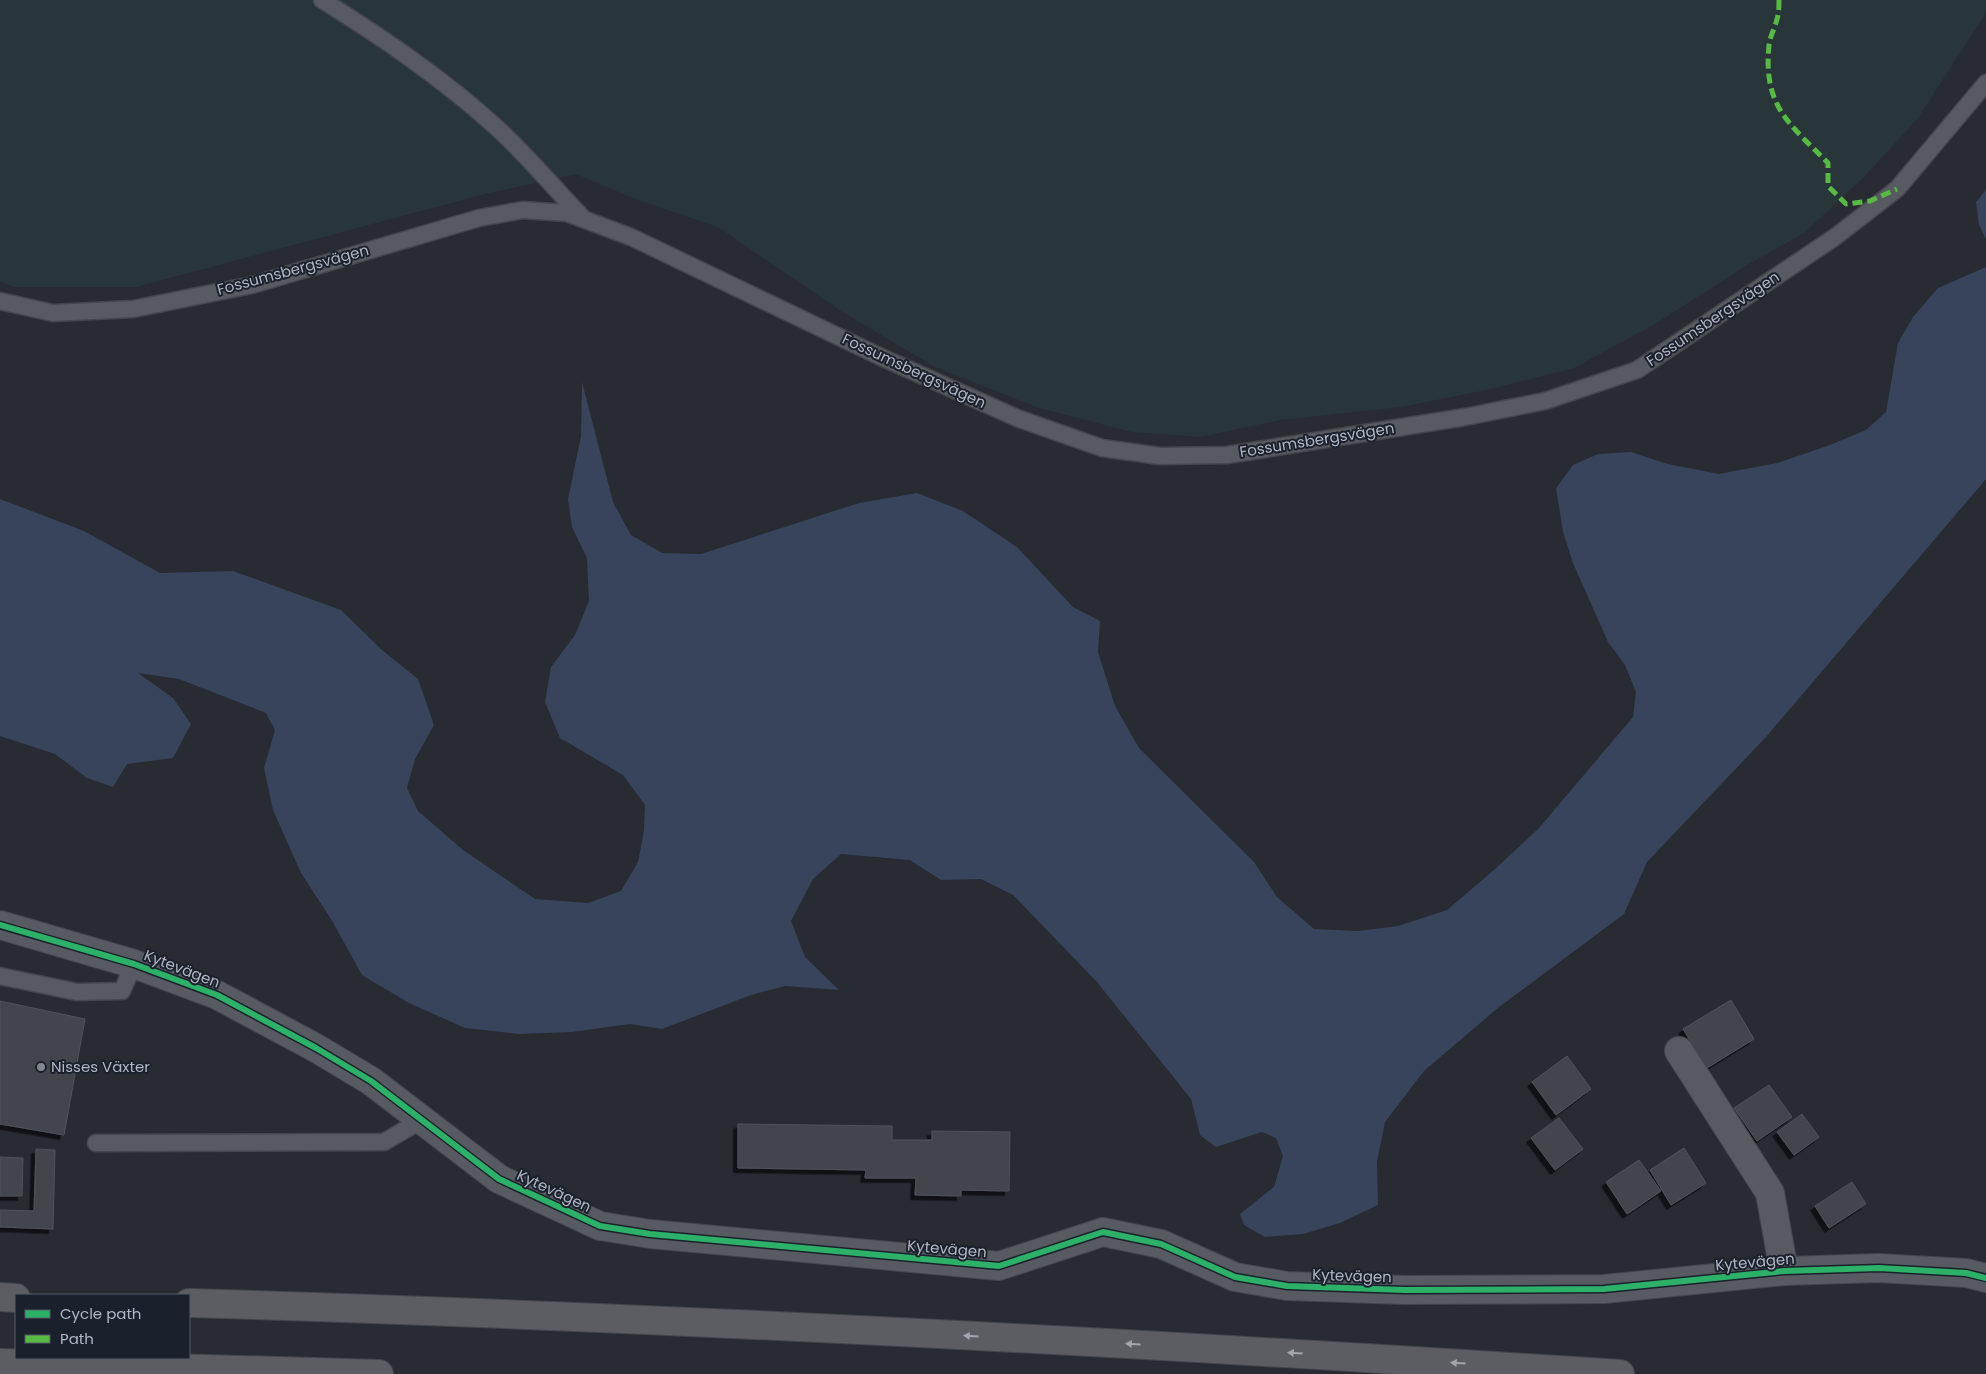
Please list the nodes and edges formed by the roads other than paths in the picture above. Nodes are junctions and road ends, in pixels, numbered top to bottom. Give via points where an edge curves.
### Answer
1 (322, 0) edge
2 (1986, 83) edge
3 (584, 219) junction
4 (0, 301) edge
5 (0, 924) edge
6 (134, 964) junction
7 (0, 976) edge
8 (1679, 1051) dead end
9 (420, 1121) junction
10 (96, 1143) dead end
11 (1784, 1271) junction
12 (1986, 1278) edge
13 (0, 1297) edge
14 (15, 1298) edge
15 (190, 1303) edge
16 (0, 1363) edge
17 (379, 1374) edge
18 (1620, 1374) edge

1 - 3 lane, Fossumsbergsvägen via 391,43 445,84 497,128
2 - 3 lane, Fossumsbergsvägen via 1897,189 1835,237 1637,370 1545,401 1227,455 1160,456 1102,448 1017,418 631,237
3 - 4 lane, Fossumsbergsvägen via 567,213 522,210 479,218 252,284 133,309 53,313
5 - 6 street, Kytevägen
6 - 7 lane via 122,991 77,992
6 - 9 street, Kytevägen via 217,995 316,1048 370,1081
8 - 11 street, Kytevägen via 1770,1193
9 - 10 lane via 384,1142
9 - 11 street, Kytevägen via 499,1179 564,1211 600,1226 650,1234 999,1266 1103,1232 1161,1244 1235,1277 1287,1286 1386,1290 1604,1289
11 - 12 street, Kytevägen via 1879,1268 1966,1273
13 - 14 highway
18 -> 15 highway via 1268,1351 512,1313
16 - 17 highway

